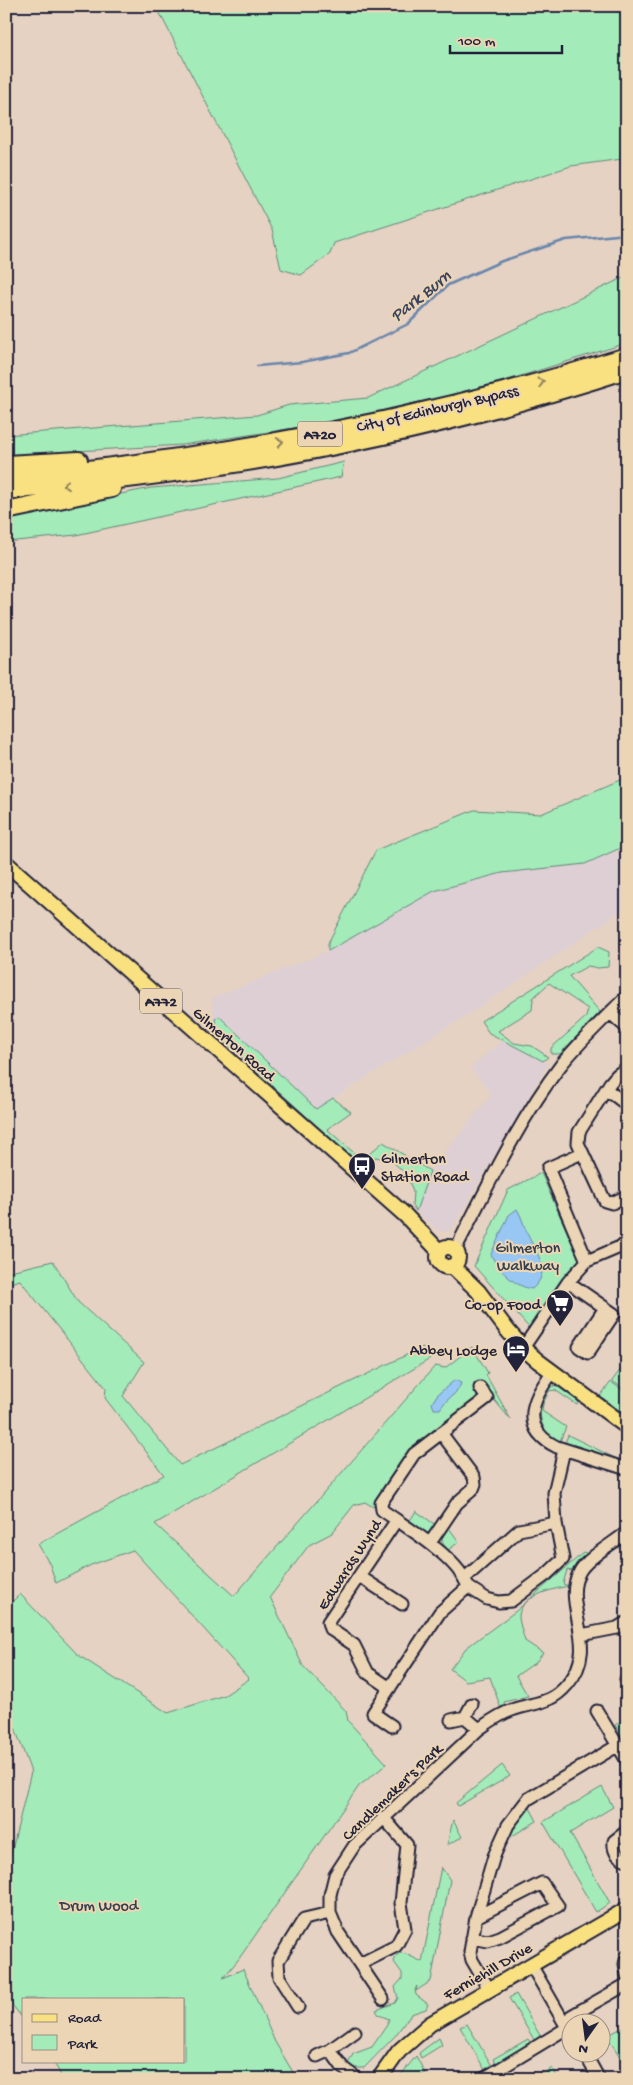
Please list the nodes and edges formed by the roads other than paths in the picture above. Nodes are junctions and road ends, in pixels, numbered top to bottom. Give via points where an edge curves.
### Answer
1 (627, 356) edge
2 (627, 370) edge
3 (245, 448) junction
4 (258, 460) junction
5 (6, 464) edge
6 (6, 478) edge
7 (6, 491) edge
8 (6, 511) edge
9 (6, 863) edge
10 (627, 996) edge
11 (610, 1013) junction
12 (627, 1028) edge
13 (627, 1068) edge
14 (606, 1090) junction
15 (627, 1105) edge
16 (582, 1153) junction
17 (627, 1196) edge
18 (627, 1244) edge
19 (455, 1250) junction
20 (439, 1251) junction
21 (587, 1261) junction
22 (452, 1266) junction
23 (568, 1282) junction
24 (605, 1308) dead end
25 (523, 1348) junction
26 (553, 1372) junction
27 (480, 1388) dead end
28 (627, 1427) edge
29 (441, 1433) junction
30 (564, 1450) junction
31 (627, 1469) edge
32 (396, 1520) junction
33 (556, 1523) junction
34 (627, 1532) edge
35 (430, 1543) junction
36 (359, 1576) junction
37 (466, 1582) junction
38 (402, 1604) dead end
39 (627, 1622) edge
40 (581, 1635) junction
41 (390, 1688) junction
42 (472, 1704) dead end
43 (597, 1711) dead end
44 (465, 1717) junction
45 (452, 1720) dead end
46 (392, 1726) dead end
47 (479, 1729) junction
48 (618, 1746) junction
49 (627, 1761) edge
50 (383, 1817) junction
51 (627, 1831) edge
52 (627, 1860) edge
53 (627, 1909) edge
54 (330, 1913) junction
55 (476, 1917) junction
56 (472, 1938) junction
57 (627, 1956) edge
58 (360, 1964) junction
59 (531, 1966) junction
60 (627, 1975) edge
61 (627, 1984) edge
62 (489, 1990) junction
63 (383, 1999) dead end
64 (298, 2007) dead end
65 (579, 2012) edge
66 (560, 2016) edge
67 (355, 2032) dead end
68 (560, 2036) edge
69 (330, 2050) junction
70 (317, 2056) dead end
71 (590, 2062) edge
72 (358, 2079) edge
73 (379, 2079) edge
74 (483, 2079) edge
75 (599, 2079) edge

3 -> 1 highway, City of Edinburgh Bypass / A720 via 461,404
2 - 4 highway, City of Edinburgh Bypass / A720 via 495,408
3 - 5 highway
3 - 6 highway, City of Edinburgh Bypass / A720
4 -> 7 highway, City of Edinburgh Bypass / A720
4 - 8 highway
9 - 20 main road, Gilmerton Road / A772 via 404,1215
10 - 11 street
11 - 12 street
11 - 19 street via 561,1066 530,1111
13 - 14 street via 617,1074
14 - 15 street
14 - 16 street via 579,1132 578,1143
16 - 17 street via 605,1201 612,1203
16 - 21 street via 548,1168
18 - 21 street
19 - 20 main road via 447,1246
19 - 22 main road via 458,1259
20 - 22 main road, A772 via 440,1263
21 - 23 street
22 - 25 main road, A772 via 478,1291
23 - 24 street
23 - 25 street
25 - 26 main road, A772
26 - 28 main road, A772
26 - 30 street via 537,1394 532,1414 537,1431 543,1438
27 - 29 street via 487,1398
29 - 32 street via 414,1454 381,1503 382,1510
29 - 35 street via 474,1477 475,1484 457,1502
30 - 31 street
30 - 33 street via 554,1493
32 - 35 street
32 - 36 street, Edwards Wynd
33 - 37 street via 519,1530
33 - 37 street via 563,1559 511,1601 487,1599
34 - 40 street, Candlemaker's Park via 580,1571 574,1588
35 - 37 street
36 - 38 street
36 - 41 street, Edwards Wynd via 328,1622 330,1629 354,1645 368,1673
37 - 41 street via 440,1612
39 - 40 street via 617,1628
40 - 47 street, Candlemaker's Park via 579,1666 561,1691 542,1703 511,1710
41 - 46 street via 373,1713
42 - 44 street
43 - 48 street
44 - 45 street
44 - 47 street
47 - 50 street, Candlemaker's Park
48 - 49 street
48 - 55 street via 528,1799 508,1825 494,1856
50 - 54 street, Candlemaker's Park via 354,1846 335,1876
50 - 58 street via 407,1845 401,1903 405,1928 396,1946
51 - 52 street via 614,1841 614,1847 618,1856
53 - 59 main road, Ferniehill Drive
54 - 58 street, Candlemaker's Park via 338,1932
54 - 64 street via 304,1919 278,1961 280,1977
55 - 56 street
55 - 56 street via 542,1882 558,1906 500,1937 488,1941
56 - 62 street via 472,1960
57 - 60 street
58 - 63 street, Candlemaker's Park
59 - 62 main road, Ferniehill Drive
59 - 66 street
61 - 65 street
62 - 73 main road, Ferniehill Drive via 419,2032 399,2051
67 - 69 street
68 - 74 street
69 - 70 street
69 - 72 street via 343,2068
71 - 75 street

